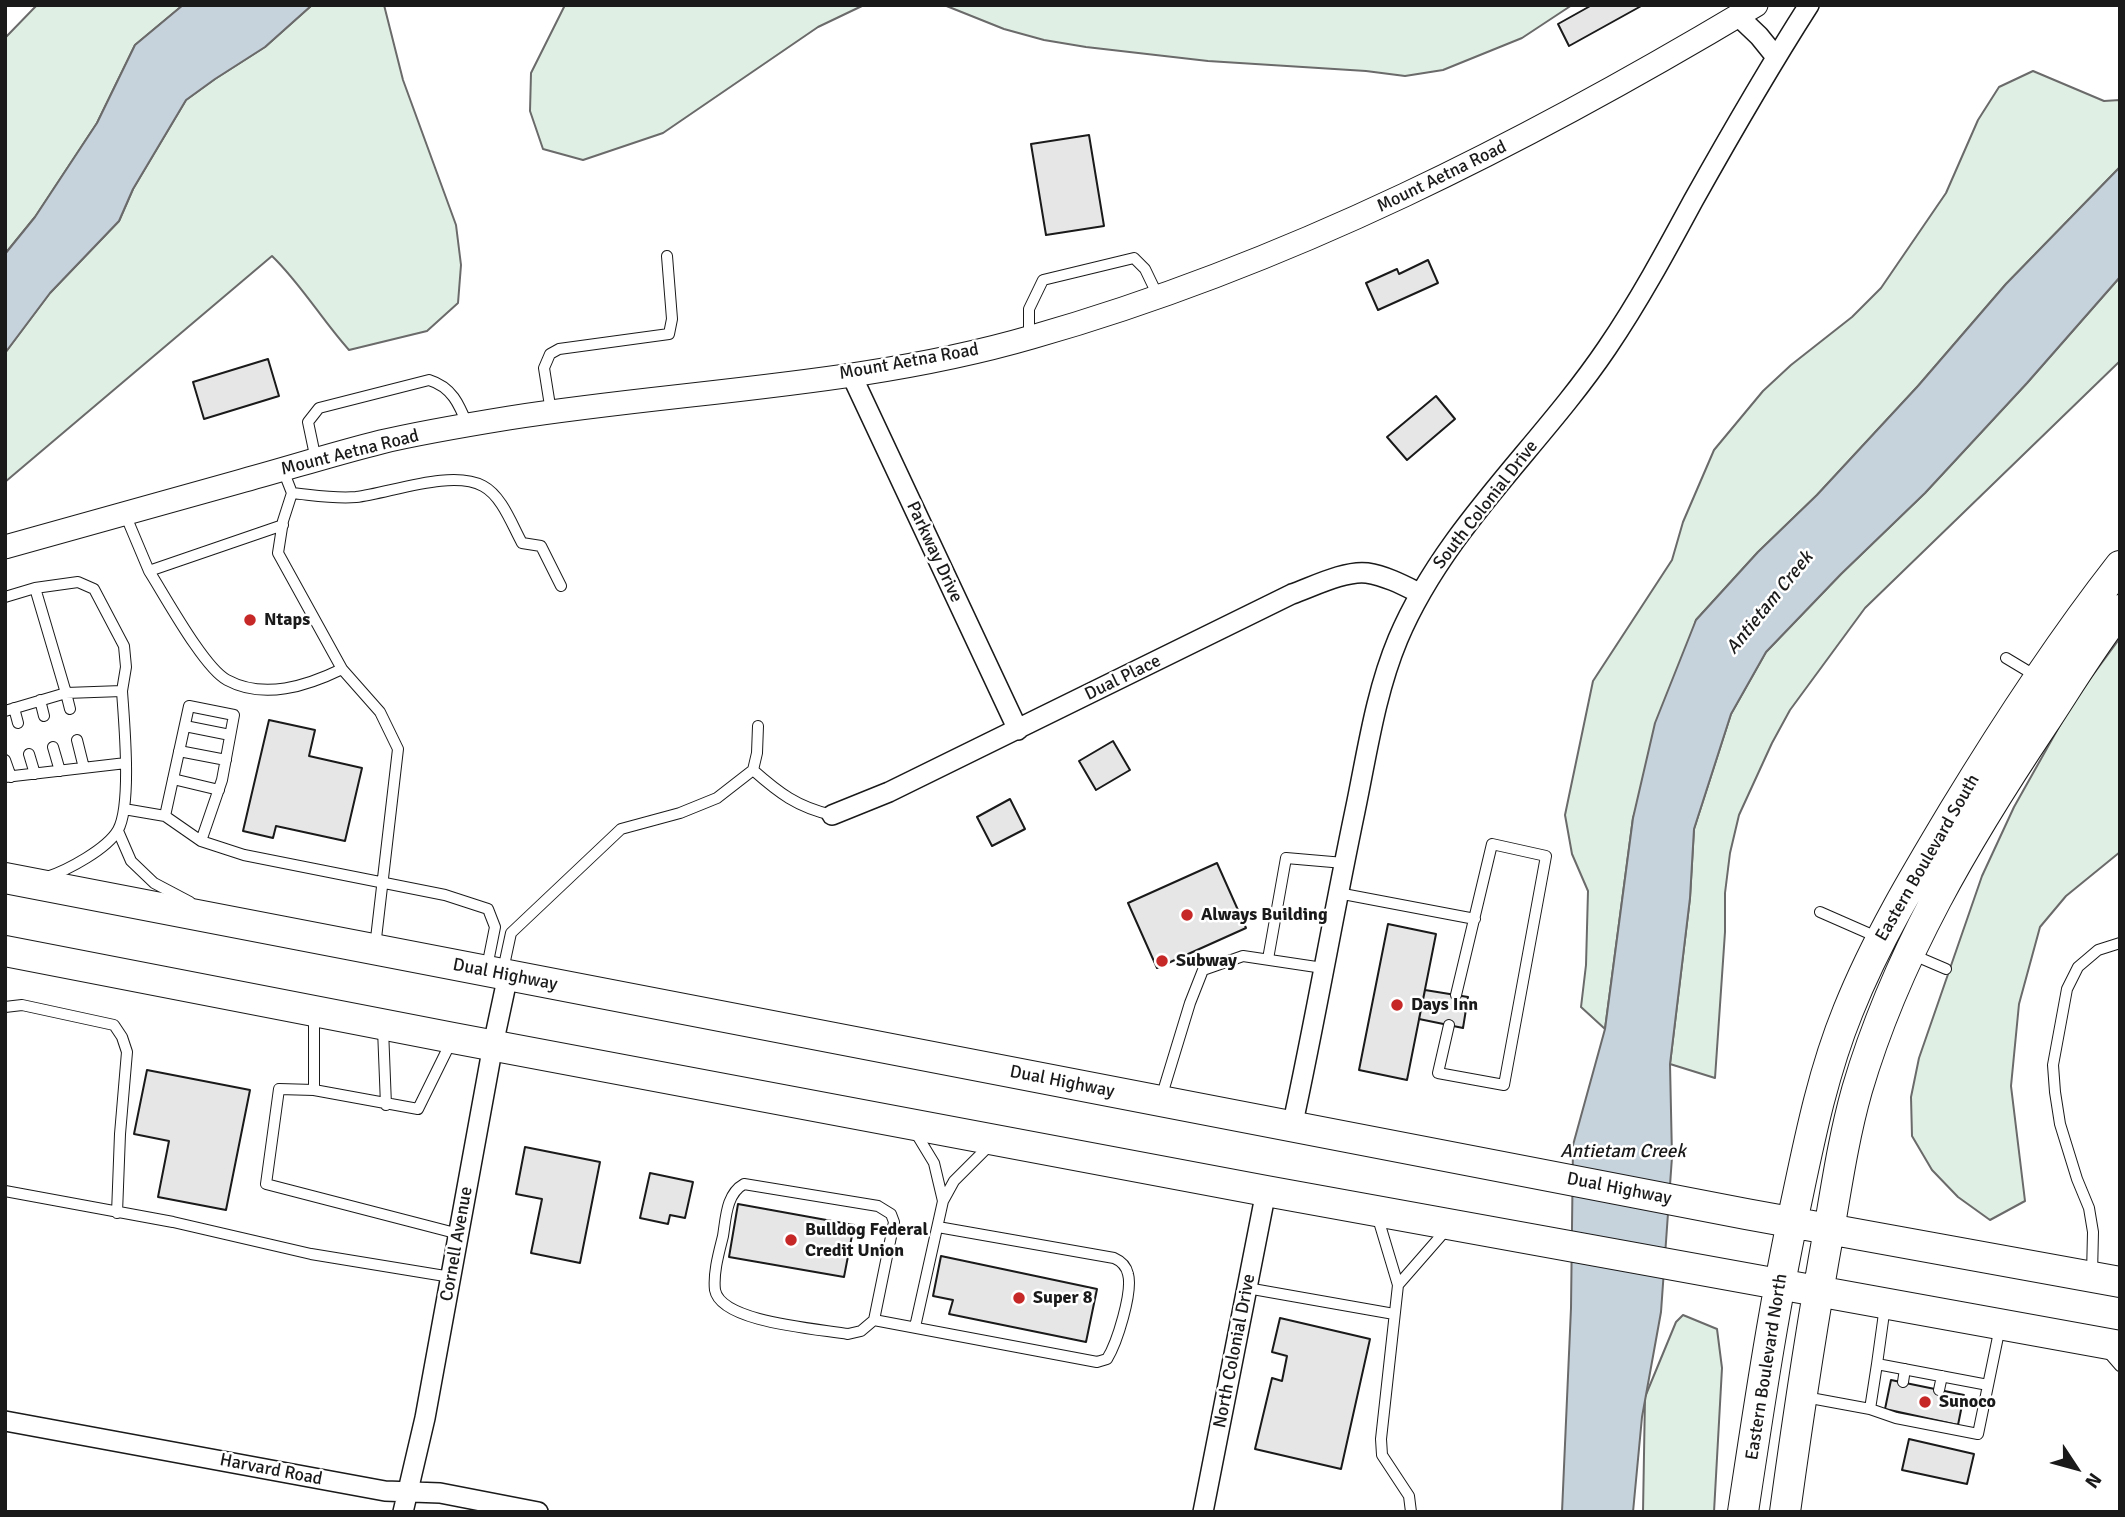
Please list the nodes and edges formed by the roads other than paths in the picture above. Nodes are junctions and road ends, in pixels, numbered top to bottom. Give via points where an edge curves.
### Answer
1 (1809, 5) edge
2 (1747, 11) edge
3 (1776, 57) junction
4 (667, 256) dead end
5 (1158, 297) junction
6 (1029, 338) junction
7 (850, 374) junction
8 (551, 413) junction
9 (468, 426) junction
10 (316, 460) junction
11 (283, 470) junction
12 (292, 493) junction
13 (125, 514) junction
14 (283, 525) junction
15 (5, 547) edge
16 (2120, 566) edge
17 (149, 570) junction
18 (561, 586) dead end
19 (36, 588) junction
20 (1419, 593) junction
21 (5, 597) edge
22 (2120, 610) edge
23 (2006, 658) dead end
24 (342, 669) junction
25 (2058, 689) junction
26 (122, 691) junction
27 (66, 693) junction
28 (40, 701) junction
29 (9, 709) edge
30 (69, 709) dead end
31 (44, 716) dead end
32 (19, 723) dead end
33 (185, 726) junction
34 (758, 726) dead end
35 (1018, 730) junction
36 (230, 735) junction
37 (77, 740) dead end
38 (53, 747) dead end
39 (179, 751) junction
40 (29, 754) dead end
41 (5, 760) edge
42 (226, 760) junction
43 (126, 763) junction
44 (83, 768) junction
45 (753, 770) junction
46 (60, 771) junction
47 (35, 774) junction
48 (8, 777) edge
49 (173, 779) junction
50 (219, 790) junction
51 (124, 809) junction
52 (165, 816) junction
53 (831, 816) joint
54 (118, 831) junction
55 (201, 841) junction
56 (1344, 863) junction
57 (16, 880) edge
58 (382, 883) junction
59 (1338, 893) junction
60 (1820, 912) dead end
61 (1475, 919) junction
62 (246, 924) junction
63 (1881, 939) junction
64 (2120, 943) edge
65 (375, 949) junction
66 (5, 951) edge
67 (1910, 954) junction
68 (1268, 960) junction
69 (1323, 968) junction
70 (1946, 969) dead end
71 (499, 973) junction
72 (1456, 995) dead end
73 (5, 1007) edge
74 (314, 1011) junction
75 (383, 1025) junction
76 (1449, 1025) dead end
77 (453, 1038) junction
78 (493, 1045) junction
79 (314, 1090) junction
80 (1160, 1101) junction
81 (386, 1105) junction
82 (911, 1124) junction
83 (1292, 1127) junction
84 (995, 1140) junction
85 (5, 1191) edge
86 (1266, 1191) junction
87 (943, 1201) junction
88 (1376, 1211) junction
89 (117, 1213) junction
90 (1792, 1222) junction
91 (1450, 1224) junction
92 (937, 1227) junction
93 (1829, 1228) junction
94 (458, 1234) junction
95 (451, 1277) junction
96 (2106, 1280) edge
97 (1398, 1285) junction
98 (1780, 1286) junction
99 (1247, 1287) junction
100 (1817, 1293) junction
101 (1885, 1305) junction
102 (1394, 1314) junction
103 (874, 1320) junction
104 (2000, 1325) junction
105 (915, 1327) junction
106 (2110, 1345) edge
107 (1877, 1364) junction
108 (2120, 1366) edge
109 (1905, 1369) junction
110 (1942, 1376) junction
111 (1903, 1382) dead end
112 (1988, 1385) junction
113 (1939, 1390) dead end
114 (1801, 1396) junction
115 (1870, 1409) junction
116 (5, 1421) edge
117 (409, 1492) junction
118 (403, 1512) edge
119 (538, 1512) edge
120 (1203, 1512) edge
121 (1410, 1512) edge
122 (1743, 1512) edge
123 (1785, 1512) edge

1 - 3 street, South Colonial Drive
2 - 3 street
2 - 5 street, Mount Aetna Road via 1491,154 1339,225
3 - 20 street, South Colonial Drive via 1608,347 1467,523
4 - 8 lane via 669,334 550,354 544,368
5 - 6 street, Mount Aetna Road
5 - 6 lane via 1145,269 1134,258 1043,280 1029,309
6 - 7 street, Mount Aetna Road
7 - 8 street, Mount Aetna Road
7 - 35 street, Parkway Drive
8 - 9 street, Mount Aetna Road
9 - 10 street, Mount Aetna Road via 384,441
9 - 10 lane via 452,393 429,380 319,408 308,422
10 - 11 street, Mount Aetna Road
11 - 12 lane
11 - 13 street, Mount Aetna Road
12 - 14 lane
12 - 18 lane via 355,497 445,480 483,486 497,498 522,543 541,546
13 - 15 street, Mount Aetna Road
13 - 17 lane
14 - 17 lane
14 - 24 lane via 278,553
16 - 25 main road, Eastern Boulevard South via 2088,607
17 - 24 lane via 209,665 227,680 267,691 310,684
19 - 21 lane
19 - 26 lane via 78,582 94,589 124,646
19 - 27 lane
20 - 35 street, Dual Place via 1364,572 1292,594
20 - 56 street, South Colonial Drive via 1380,690
22 - 25 main road, Eastern Boulevard South
23 - 25 lane
24 - 58 lane via 380,712 398,749
25 - 63 main road, Eastern Boulevard South via 1984,762
25 - 67 main road, Eastern Boulevard South via 1956,863
26 - 27 lane
26 - 43 lane
27 - 28 lane
27 - 30 lane
28 - 29 lane
28 - 31 lane
29 - 32 lane
33 - 36 lane
33 - 36 lane via 189,706 234,715
33 - 39 lane
34 - 45 lane
35 - 53 street, Dual Place
36 - 42 lane
37 - 44 lane
38 - 46 lane
39 - 42 lane
39 - 49 lane
40 - 47 lane
41 - 48 lane
42 - 50 lane
43 - 44 lane
43 - 51 lane
44 - 46 lane
45 - 53 lane via 785,797
45 - 71 lane via 717,798 621,829 511,933
46 - 47 lane
47 - 48 lane
49 - 50 lane
49 - 52 lane
50 - 55 lane
51 - 52 lane
51 - 54 lane
52 - 55 lane
54 - 57 lane via 67,870
54 - 62 lane via 131,861 154,883
55 - 58 lane via 244,855
56 - 59 street, South Colonial Drive
56 - 68 lane via 1286,858
57 - 62 main road, Dual Highway
58 - 65 lane
58 - 71 lane via 488,909 495,927
59 - 61 lane
59 - 69 street, South Colonial Drive
60 - 63 lane
61 - 72 lane
61 - 76 lane via 1492,844 1546,856 1504,1085 1438,1073
62 - 65 main road, Dual Highway
63 - 90 main road, Eastern Boulevard South via 1826,1074
64 - 96 lane via 2098,950 2078,967 2067,989 2053,1065 2060,1124 2089,1208
65 - 71 main road, Dual Highway
66 - 74 main road
67 - 70 lane
67 - 93 main road, Eastern Boulevard South via 1878,1025 1857,1091
68 - 69 lane
68 - 80 lane via 1243,956 1203,970
69 - 83 street, South Colonial Drive
71 - 78 street, Cornell Avenue
71 - 80 main road, Dual Highway
73 - 89 lane via 22,1005 114,1025 122,1037 127,1064
74 - 75 main road
74 - 79 lane
75 - 77 main road
75 - 81 lane
77 - 78 main road
77 - 81 lane via 418,1110
78 - 82 main road
78 - 94 street, Cornell Avenue
79 - 81 lane
79 - 94 lane via 279,1089 265,1184
80 - 83 main road, Dual Highway
82 - 84 main road
82 - 87 lane via 934,1163
83 - 90 main road, Dual Highway
84 - 86 main road
84 - 87 lane via 954,1181
85 - 89 lane
86 - 88 main road
86 - 99 street, North Colonial Drive
87 - 92 lane
88 - 91 main road
88 - 97 lane
89 - 95 lane via 311,1254
90 - 93 main road, Dual Highway
90 - 98 main road, Eastern Boulevard North
91 - 97 lane
91 - 98 main road
92 - 105 lane
92 - 105 lane via 1114,1258 1128,1273 1130,1284 1120,1330 1107,1359 1097,1362
93 - 96 main road, Dual Highway
93 - 100 main road
94 - 95 street, Cornell Avenue
95 - 117 street, Cornell Avenue
97 - 102 lane
98 - 100 main road
98 - 122 main road, Eastern Boulevard North
99 - 102 lane
99 - 120 street, North Colonial Drive
100 - 101 main road
100 - 114 main road
101 - 104 main road
101 - 107 lane
102 - 121 lane via 1382,1455 1409,1496
103 - 103 lane via 861,1331 848,1334 750,1318 723,1303 715,1289 717,1262 731,1196 744,1184 878,1206 891,1214 894,1222
103 - 105 lane
104 - 106 main road
104 - 112 lane
106 - 108 lane
107 - 109 lane
107 - 115 lane
109 - 110 lane
109 - 111 lane
110 - 112 lane
110 - 113 lane
112 - 115 lane via 1978,1434
114 - 115 lane
114 - 123 main road
116 - 117 street, Harvard Road via 384,1492
117 - 118 street, Cornell Avenue
117 - 119 street, Harvard Road via 440,1493

